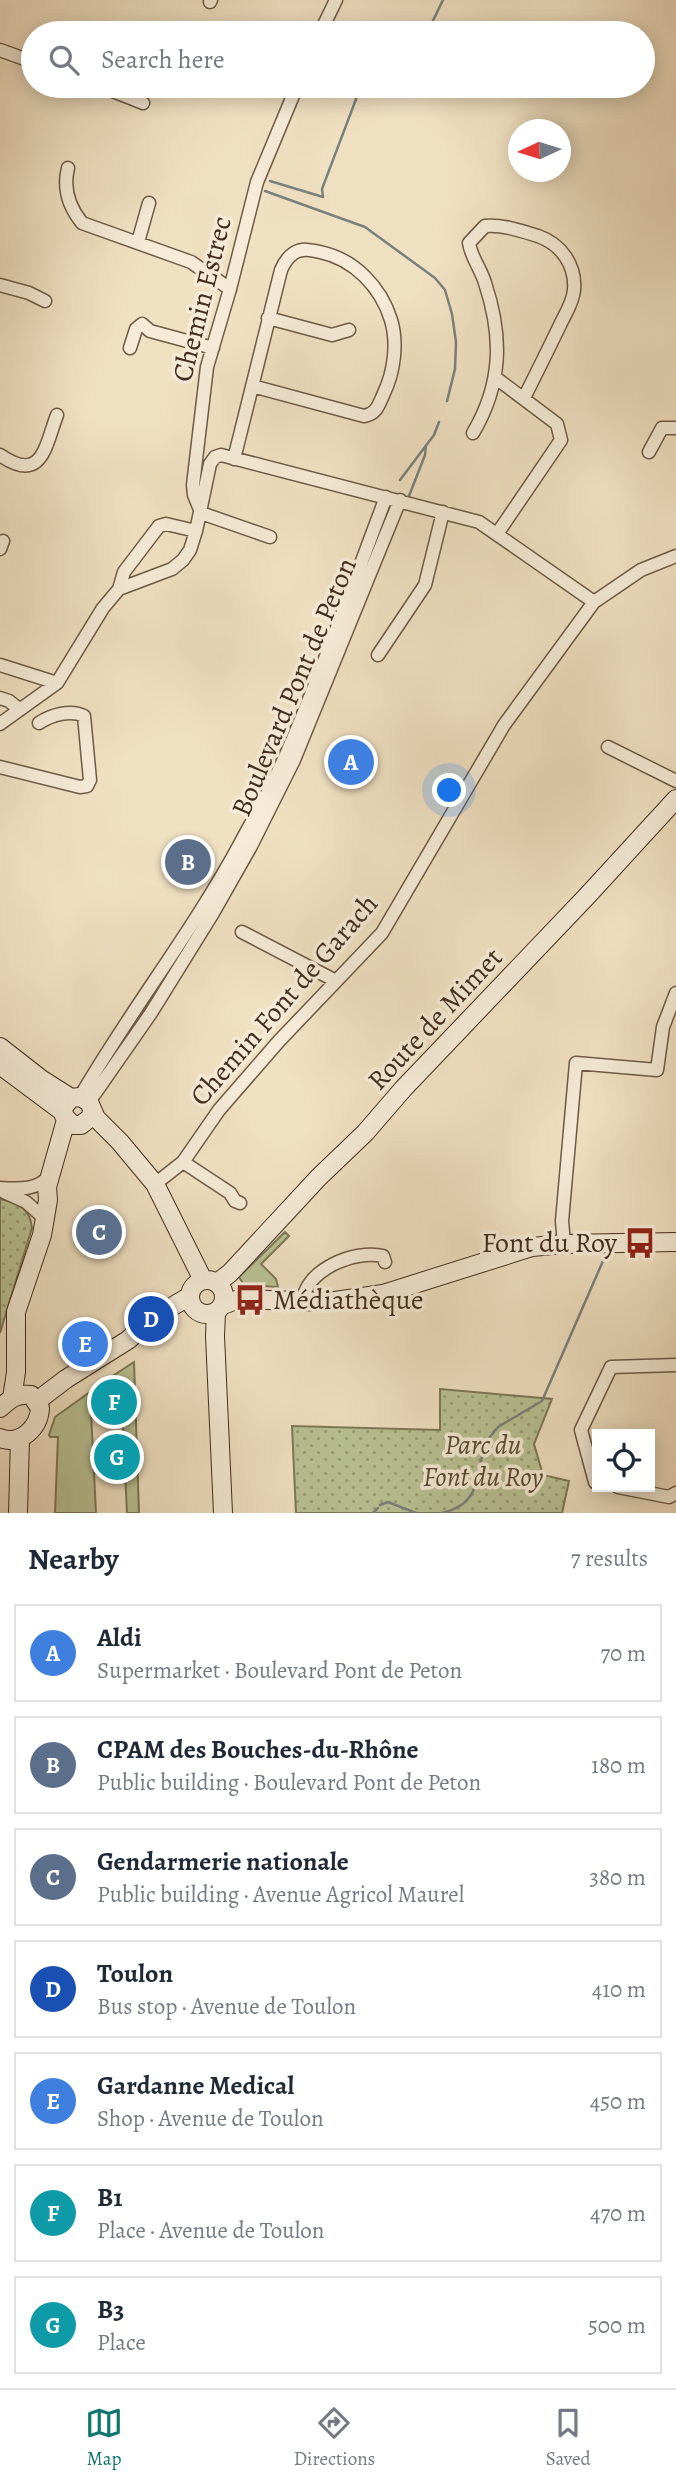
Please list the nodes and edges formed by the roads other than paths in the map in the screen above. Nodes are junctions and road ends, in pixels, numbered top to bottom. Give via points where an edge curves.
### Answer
1 (336, 0) edge
2 (326, 21) edge
3 (0, 50) edge
4 (21, 58) edge
5 (130, 98) edge
6 (292, 98) edge
7 (143, 103) dead end
8 (68, 168) dead end
9 (149, 203) dead end
10 (138, 242) junction
11 (0, 285) edge
12 (230, 289) junction
13 (45, 301) dead end
14 (268, 318) junction
15 (349, 330) dead end
16 (131, 348) dead end
17 (213, 348) junction
18 (496, 377) junction
19 (252, 386) junction
20 (524, 398) junction
21 (57, 415) dead end
22 (676, 428) edge
23 (473, 433) dead end
24 (649, 452) dead end
25 (0, 455) edge
26 (234, 458) junction
27 (386, 497) junction
28 (400, 500) junction
29 (443, 512) junction
30 (201, 513) junction
31 (196, 531) junction
32 (497, 534) junction
33 (270, 537) dead end
34 (676, 555) edge
35 (119, 589) junction
36 (594, 602) junction
37 (378, 655) dead end
38 (0, 665) edge
39 (57, 683) junction
40 (0, 698) edge
41 (19, 709) junction
42 (39, 723) dead end
43 (0, 724) edge
44 (608, 747) dead end
45 (0, 767) edge
46 (676, 781) edge
47 (673, 807) edge
48 (242, 932) dead end
49 (336, 981) junction
50 (676, 993) edge
51 (0, 1047) edge
52 (0, 1065) edge
53 (78, 1111) junction
54 (183, 1162) junction
55 (50, 1174) junction
56 (155, 1184) junction
57 (0, 1189) edge
58 (48, 1200) junction
59 (240, 1203) dead end
60 (44, 1219) junction
61 (676, 1242) edge
62 (564, 1244) junction
63 (385, 1262) dead end
64 (213, 1294) junction
65 (303, 1303) junction
66 (676, 1365) edge
67 (37, 1401) junction
68 (6, 1403) edge
69 (11, 1439) edge
70 (592, 1471) edge
71 (644, 1492) edge
72 (676, 1493) edge
73 (8, 1513) edge
74 (18, 1513) edge
75 (214, 1513) edge
76 (223, 1513) edge

1 - 2 street
3 - 4 street
5 - 7 street
6 - 12 street, Chemin Estrec via 264,161
8 - 10 street via 64,183 82,223
9 - 10 street
10 - 12 street via 191,261
11 - 13 street
12 - 17 street, Chemin Estrec
14 - 15 street via 332,335
14 - 19 street
14 - 19 street via 281,270 295,252 303,249 342,260 382,297 394,337 389,382 377,409 364,416
16 - 17 street via 142,324 150,331
17 - 30 street, Chemin Estrec via 193,485
18 - 20 street
18 - 20 street via 492,302 469,243 485,226 533,234 556,246 574,279 573,299
18 - 23 street
19 - 26 street
20 - 32 street via 557,424 561,440
21 - 25 street via 41,460 27,466
22 - 24 street via 663,428
26 - 27 street
26 - 30 street via 215,457
27 - 28 street
27 - 53 street, Boulevard Pont de Peton via 282,763 204,908 131,1015
28 - 29 street
28 - 53 street, Boulevard Pont de Peton via 294,760 251,846 151,1013
29 - 32 street via 479,522
29 - 37 street via 425,585
30 - 31 street, Chemin Estrec
30 - 33 street
31 - 35 street, Chemin Estrec via 190,550 172,569
31 - 35 street via 159,526 124,572
32 - 36 street
34 - 36 street, Chemin Font de Garach via 641,570
35 - 39 street
36 - 49 street, Chemin Font de Garach via 504,725 382,933
38 - 39 street
39 - 41 street
40 - 41 street
41 - 43 street
42 - 45 street via 49,716 84,716 87,786
44 - 46 street
47 - 64 street, Route de Mimet
48 - 49 street
49 - 54 street, Chemin Font de Garach via 219,1110
50 - 62 street via 663,1027 657,1070 576,1063 562,1221
51 - 53 street
52 - 53 street
53 - 55 street
53 - 56 street via 96,1118
53 - 58 street via 72,1141
53 - 64 street via 145,1185
54 - 56 street, Chemin Font de Garach
54 - 59 street
55 - 57 street via 31,1188
55 - 58 street
56 - 64 street
57 - 60 street via 26,1202
58 - 60 street
60 - 68 street via 16,1312 16,1372
61 - 62 street
62 - 65 street via 532,1248 383,1294
63 - 65 street via 375,1254 329,1265 307,1287
64 - 65 street
64 - 67 street via 155,1329 139,1332
64 - 75 street
64 - 76 street
66 - 70 street via 611,1367 581,1430
67 - 68 street via 22,1394
67 - 69 street via 38,1423
69 - 73 street
69 - 74 street
71 - 72 street via 669,1497

